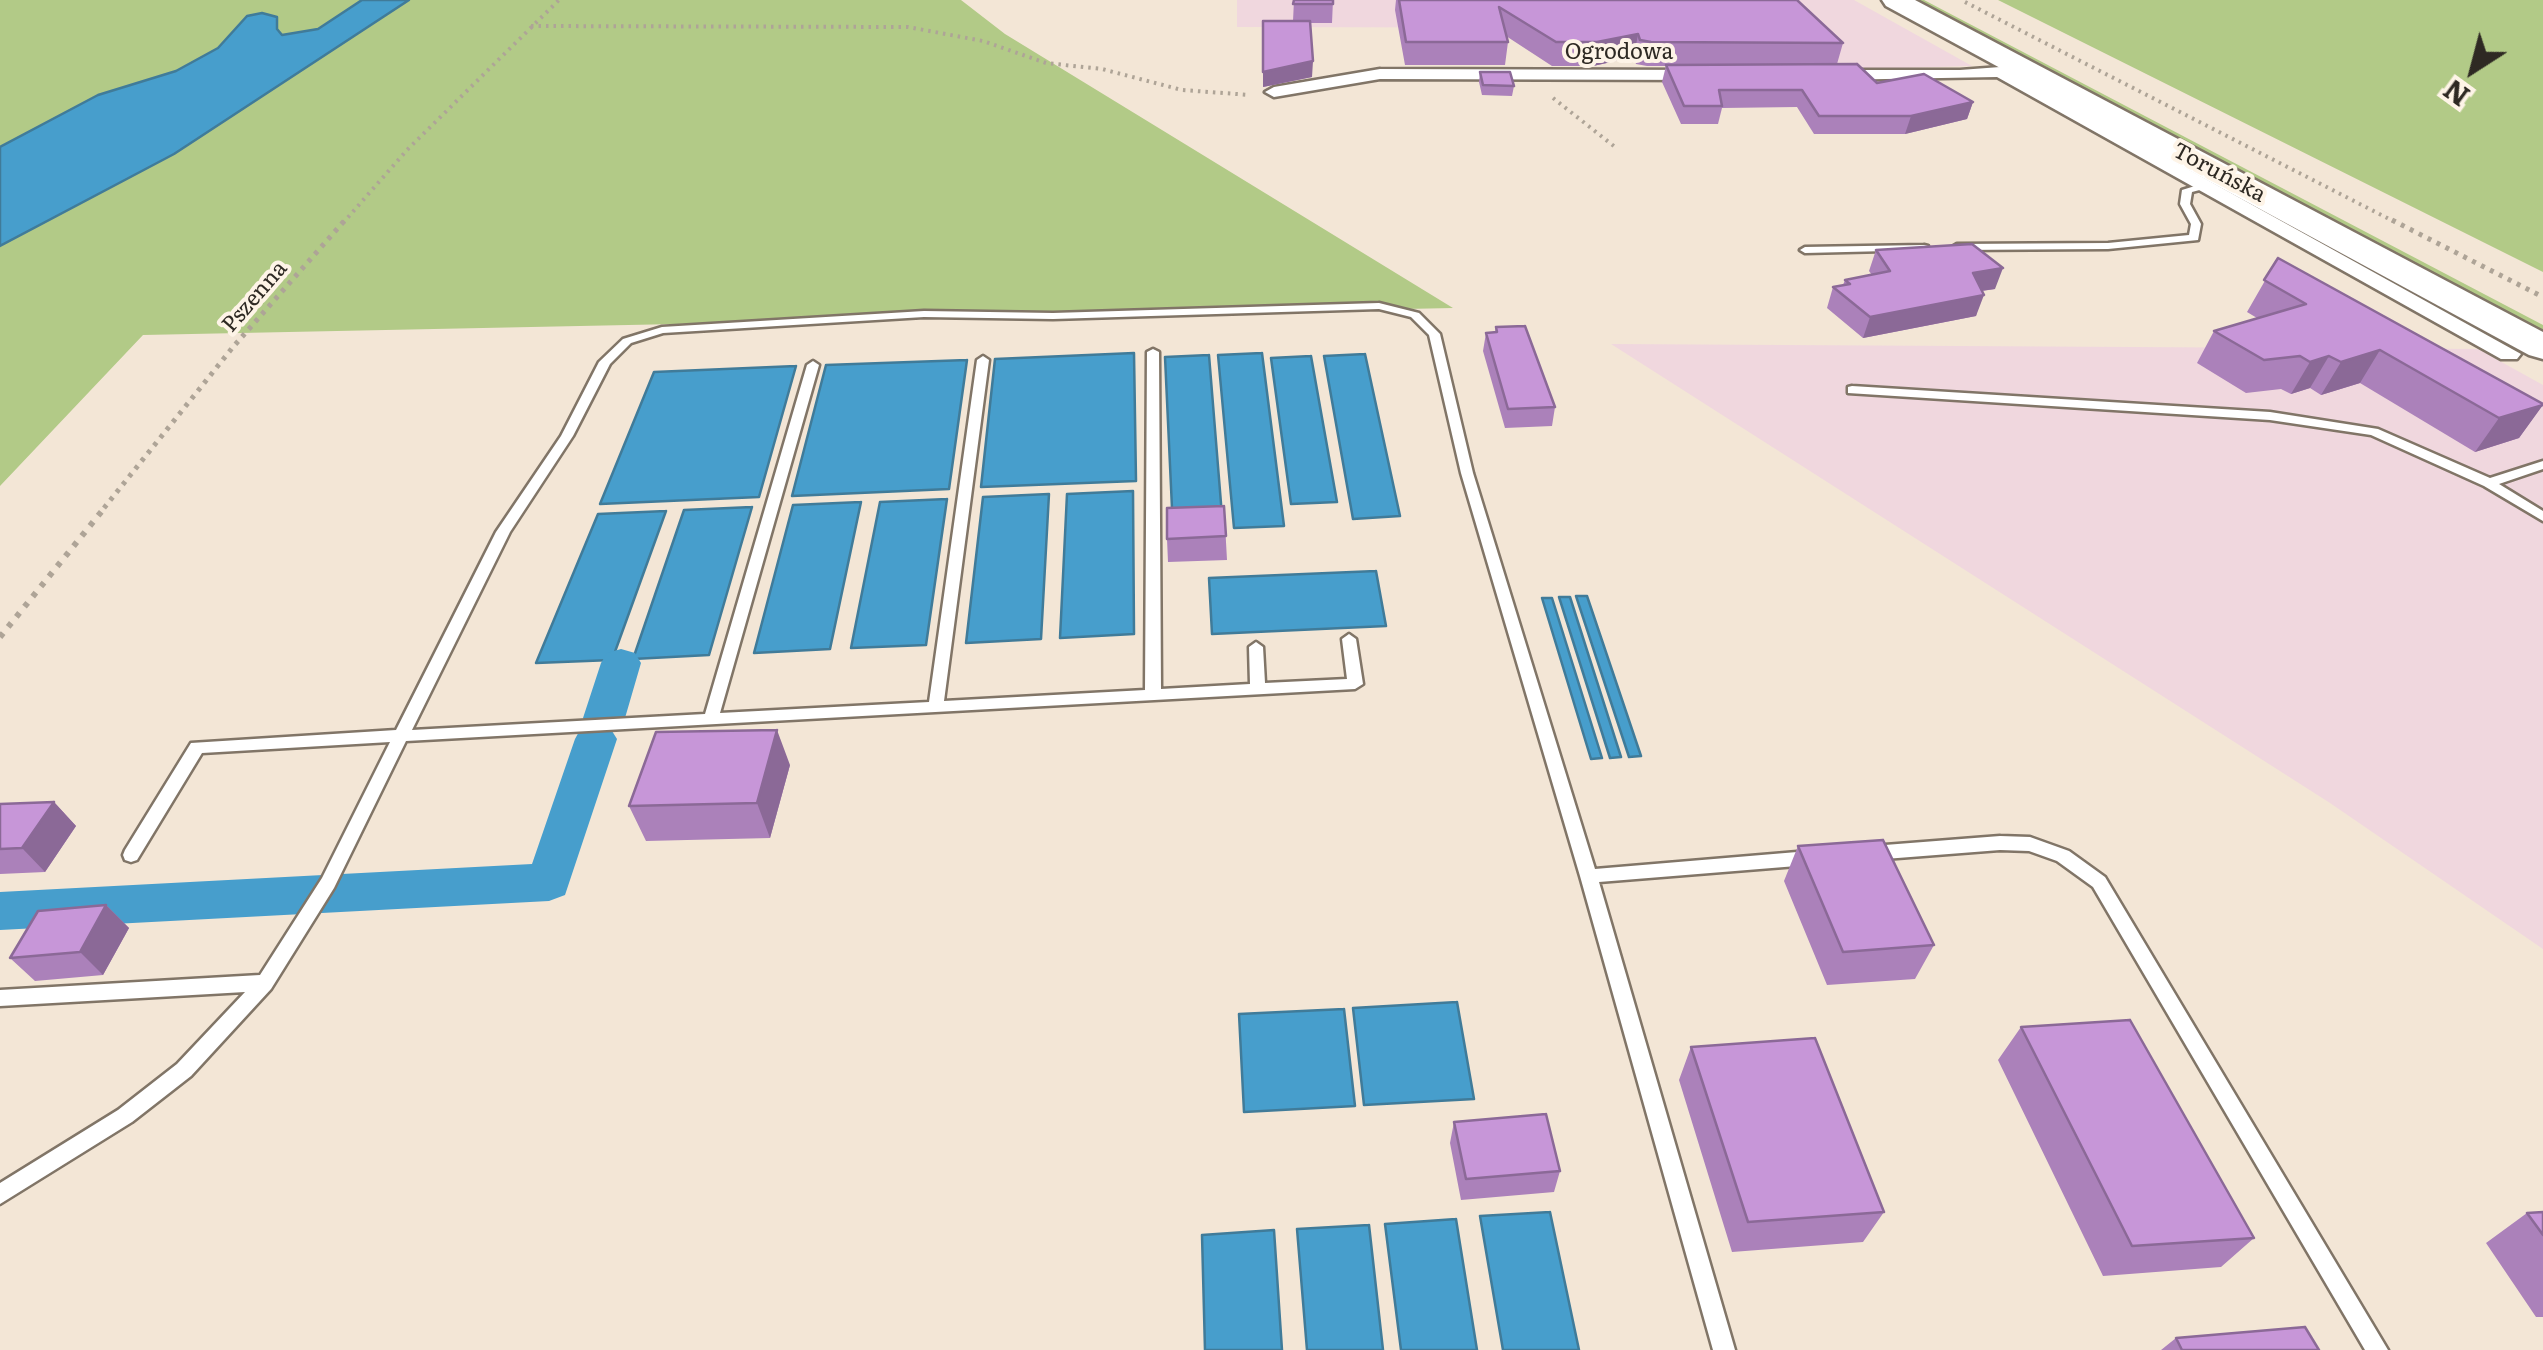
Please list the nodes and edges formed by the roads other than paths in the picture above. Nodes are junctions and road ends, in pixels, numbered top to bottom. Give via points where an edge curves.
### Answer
1 (1896, 0) edge
2 (1936, 0) edge
3 (1978, 61) dead end
4 (2014, 72) junction
5 (1725, 75) edge
6 (1804, 75) edge
7 (1274, 92) road end
8 (2220, 182) junction
9 (1805, 250) dead end
10 (2543, 316) edge
11 (2526, 350) edge
12 (1153, 352) dead end
13 (982, 360) dead end
14 (813, 365) dead end
15 (1852, 390) dead end
16 (2543, 466) edge
17 (2490, 483) junction
18 (2543, 517) edge
19 (1349, 639) dead end
20 (1256, 647) dead end
21 (1258, 690) junction
22 (1153, 695) junction
23 (936, 707) junction
24 (711, 720) junction
25 (402, 737) junction
26 (131, 855) dead end
27 (1589, 876) junction
28 (265, 983) junction
29 (0, 998) edge
30 (0, 1194) edge
31 (1724, 1350) edge
32 (2377, 1350) edge

1 - 4 main road, Toruńska
2 - 10 main road, Toruńska
3 - 4 street
4 - 6 street
4 - 8 main road, Toruńska
5 - 7 street, Ogrodowa via 1380,74
8 - 9 lane via 2187,190 2194,238 2174,243
8 - 11 main road, Toruńska
12 - 22 lane
13 - 23 lane
14 - 24 lane
15 - 17 lane via 2270,416 2374,432
16 - 17 lane
17 - 18 lane
19 - 21 lane via 1355,684
20 - 21 lane
21 - 22 lane
22 - 23 lane
23 - 24 lane
24 - 25 lane
25 - 26 lane via 197,747
25 - 27 lane via 512,518 568,436 605,362 640,334 924,314 1379,306 1414,315 1434,334 1467,473
25 - 28 lane via 316,905
27 - 31 lane
27 - 32 lane via 2000,843 2030,844 2063,856 2099,882
28 - 29 lane
28 - 30 lane via 184,1070 125,1116

